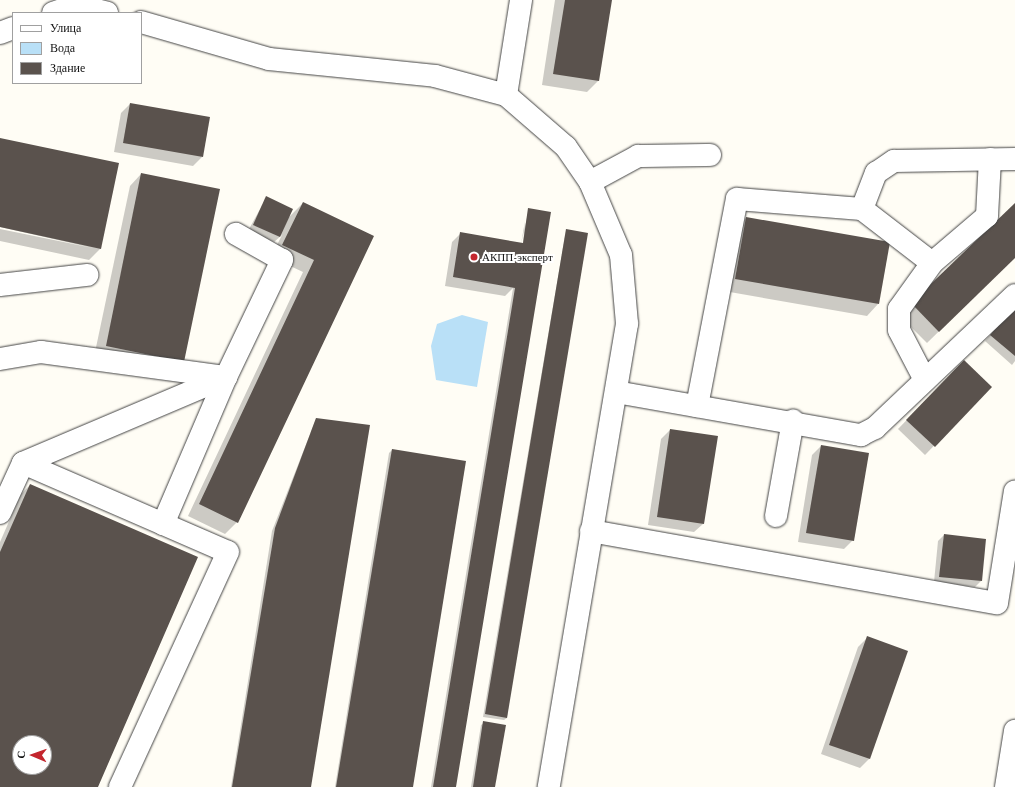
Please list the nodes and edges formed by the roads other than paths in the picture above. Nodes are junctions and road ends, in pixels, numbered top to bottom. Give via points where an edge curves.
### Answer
1 (521, 0) edge
2 (56, 12) edge
3 (103, 12) edge
4 (142, 22) edge
5 (12, 28) edge
6 (0, 33) edge
7 (506, 95) junction
8 (710, 155) dead end
9 (1015, 158) edge
10 (990, 159) junction
11 (590, 182) junction
12 (862, 209) junction
13 (236, 234) dead end
14 (932, 263) junction
15 (87, 275) dead end
16 (0, 285) edge
17 (1015, 294) edge
18 (0, 359) edge
19 (226, 378) junction
20 (925, 380) junction
21 (616, 392) junction
22 (696, 406) junction
23 (793, 421) junction
24 (23, 463) junction
25 (1015, 491) edge
26 (0, 513) edge
27 (776, 516) dead end
28 (164, 524) junction
29 (592, 531) junction
30 (1015, 731) edge
31 (120, 787) edge
32 (549, 787) edge
33 (1006, 787) edge

1 - 7 street
2 - 3 street via 76,5
4 - 7 street via 270,59 435,76
5 - 6 street
7 - 11 street via 566,147
8 - 11 street via 638,156
9 - 10 street
10 - 12 street via 894,161 883,165 876,173
10 - 14 street via 987,216
11 - 21 street via 621,256 627,324
12 - 14 street
12 - 22 street via 737,199
13 - 19 street via 282,260
14 - 20 street via 899,309 896,320
15 - 16 street
17 - 20 street
18 - 19 street via 41,352
19 - 24 street
19 - 28 street
20 - 23 street via 875,428 861,435
21 - 22 street
21 - 29 street
22 - 23 street
23 - 27 street
24 - 26 street
24 - 28 street
25 - 29 street via 997,603
28 - 31 street via 228,552
29 - 32 street
30 - 33 street

